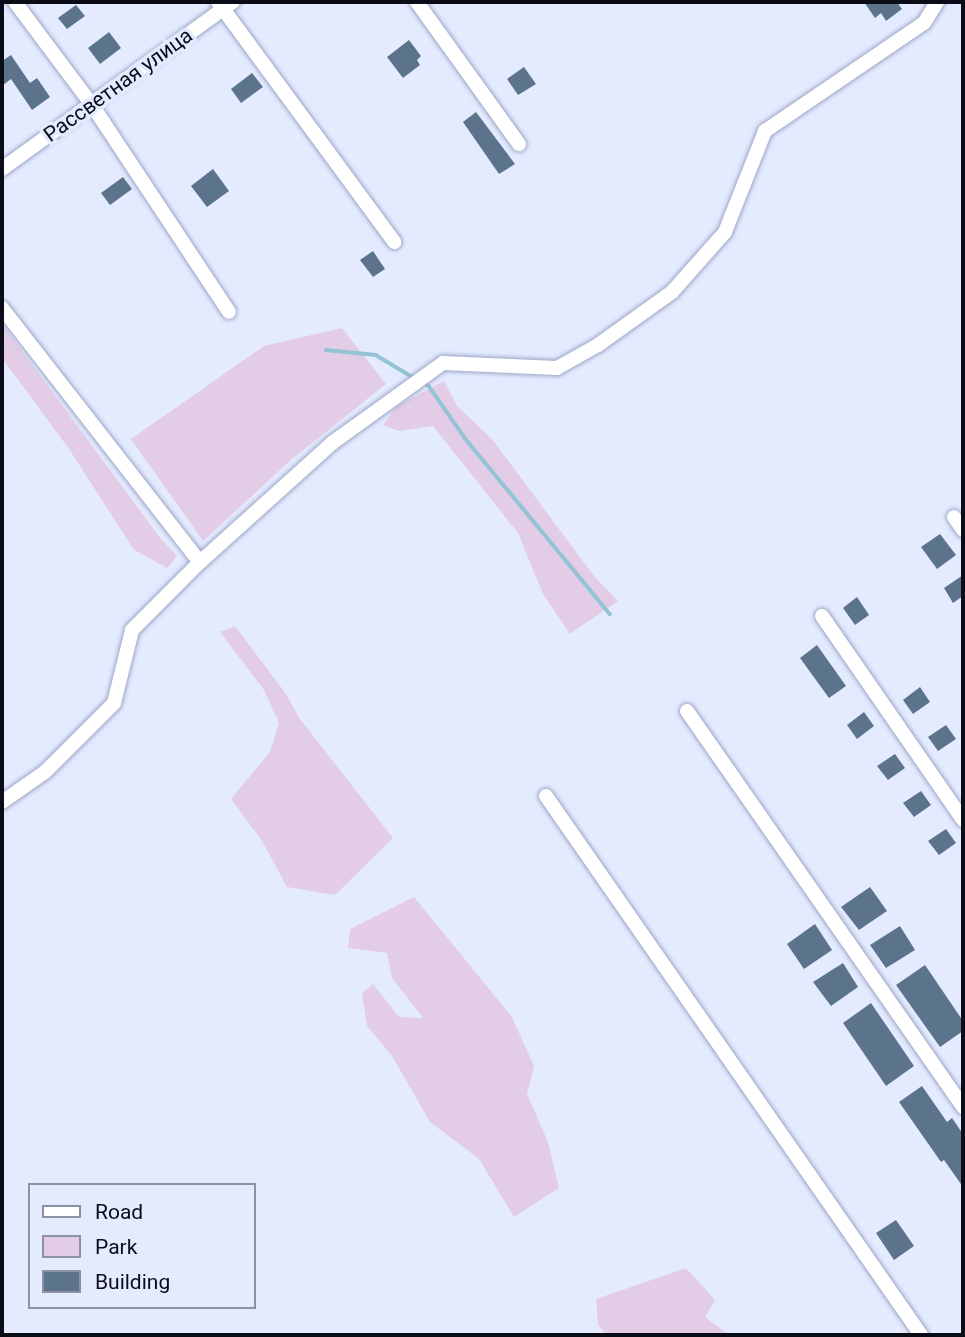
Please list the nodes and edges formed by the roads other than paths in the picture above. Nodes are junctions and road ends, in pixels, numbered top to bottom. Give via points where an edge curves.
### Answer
1 (15, 2) edge
2 (417, 2) edge
3 (937, 2) edge
4 (225, 4) edge
5 (92, 105) junction
6 (519, 144) dead end
7 (2, 169) edge
8 (394, 242) dead end
9 (2, 308) edge
10 (229, 312) dead end
11 (954, 517) dead end
12 (963, 530) edge
13 (200, 562) junction
14 (822, 616) dead end
15 (687, 711) dead end
16 (546, 796) dead end
17 (2, 802) edge
18 (963, 820) edge
19 (963, 1107) edge
20 (922, 1335) edge

1 - 5 street
2 - 6 street
3 - 13 street via 924,23 765,131 725,232 672,292 557,368 443,363 332,443
4 - 5 street, Рассветная улица
4 - 8 street
5 - 7 street, Рассветная улица
5 - 10 street
9 - 13 street
11 - 12 street
13 - 17 street via 132,630 114,702 45,772
14 - 18 street
15 - 19 street
16 - 20 street

